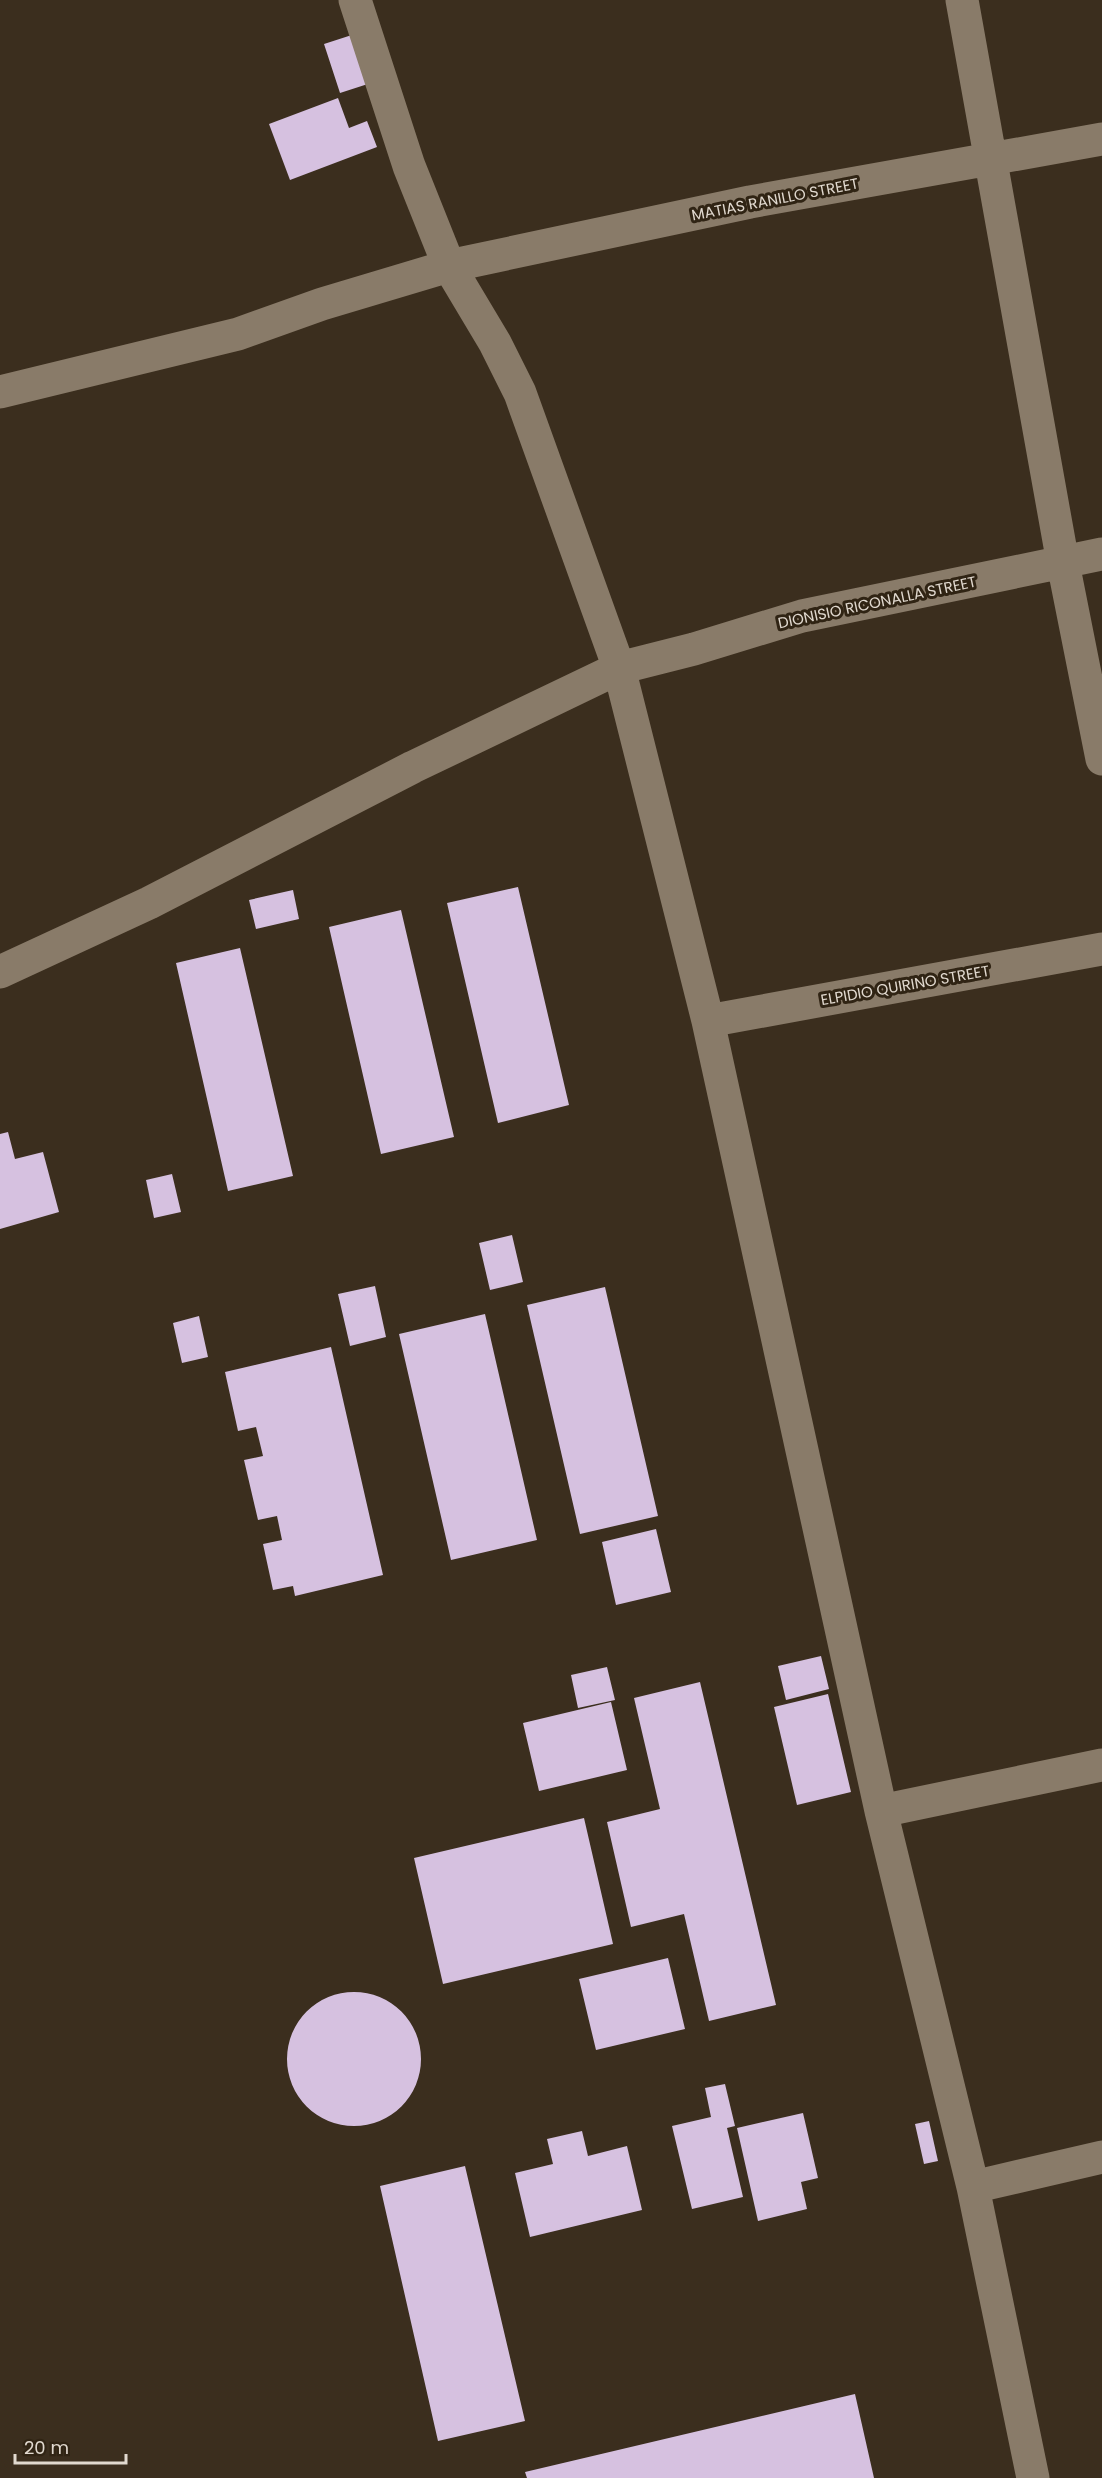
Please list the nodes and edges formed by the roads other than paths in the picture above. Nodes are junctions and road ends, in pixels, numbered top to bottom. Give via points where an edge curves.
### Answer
1 (355, 0) edge
2 (962, 0) edge
3 (1102, 139) edge
4 (989, 161) junction
5 (449, 266) junction
6 (0, 392) edge
7 (1102, 554) edge
8 (1063, 563) junction
9 (620, 668) junction
10 (1102, 759) edge
11 (1102, 949) edge
12 (0, 972) edge
13 (708, 1021) junction
14 (1102, 1765) edge
15 (881, 1811) junction
16 (1102, 2157) edge
17 (973, 2187) junction
18 (1033, 2478) edge

1 - 5 street via 409,166
2 - 4 street
3 - 4 street, MATIAS RANILLO STREET
4 - 5 street, MATIAS RANILLO STREET via 750,202
4 - 8 street
5 - 6 street, MATIAS RANILLO STREET via 238,334
5 - 9 street via 520,393
7 - 8 street, DIONISIO RICONALLA STREET
8 - 9 street, DIONISIO RICONALLA STREET via 802,616
8 - 10 street
9 - 12 street, DIONISIO RICONALLA STREET via 413,766 149,903
9 - 13 street
11 - 13 street, ELPIDIO QUIRINO STREET
13 - 15 street
14 - 15 street
15 - 17 street
16 - 17 street
17 - 18 street

